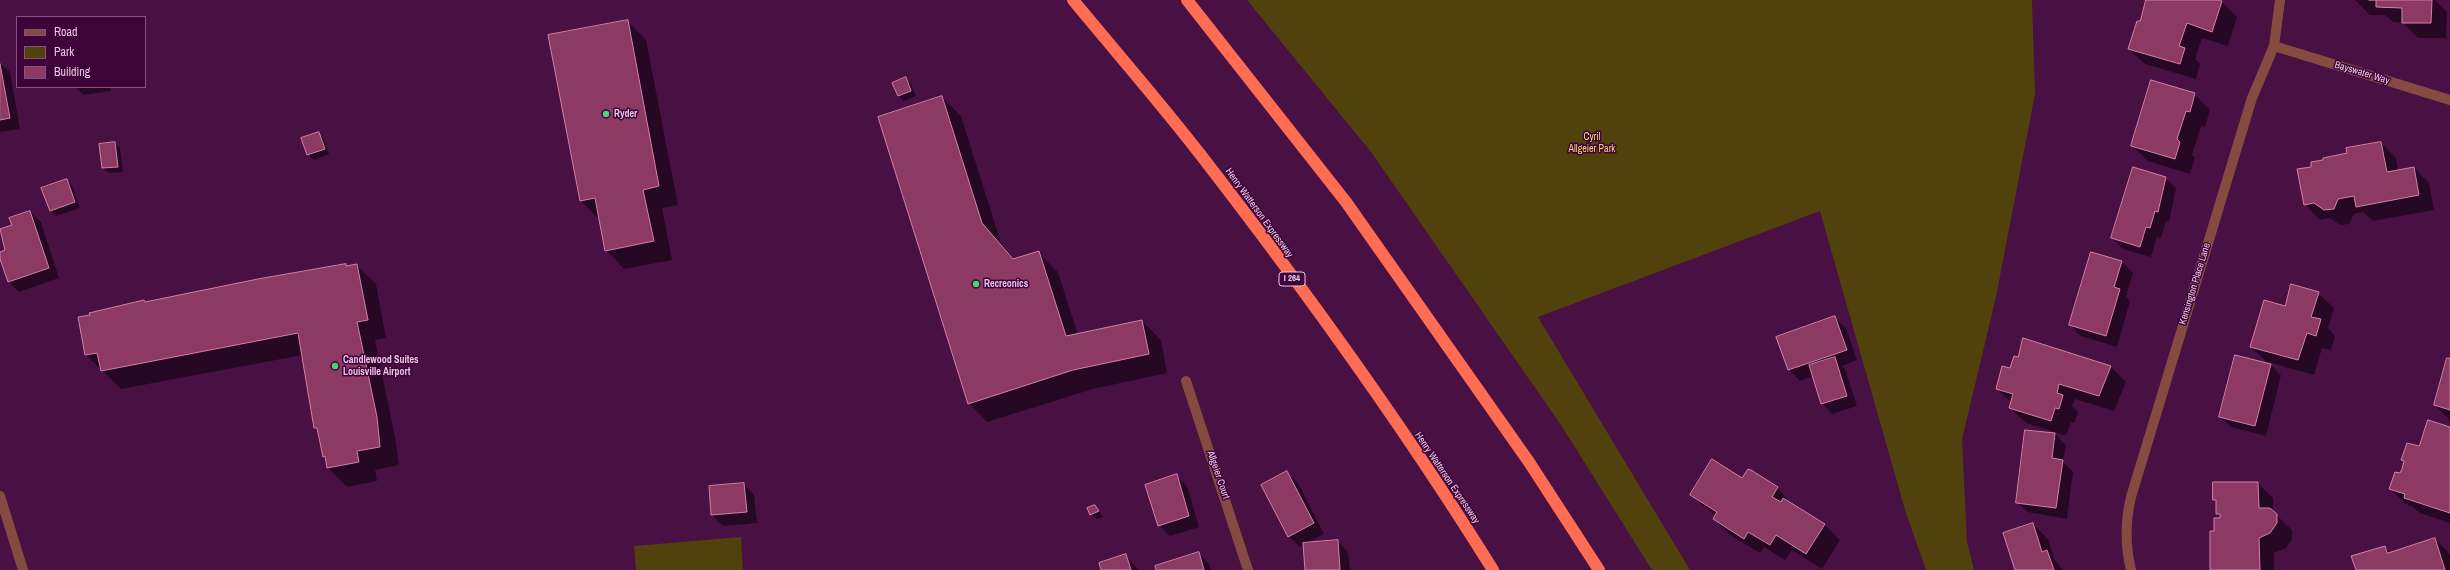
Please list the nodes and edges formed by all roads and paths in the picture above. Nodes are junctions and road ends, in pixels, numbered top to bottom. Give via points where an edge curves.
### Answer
1 (1073, 0) edge
2 (1187, 0) edge
3 (2280, 0) edge
4 (2274, 46) junction
5 (2450, 100) edge
6 (1186, 381) dead end
7 (0, 496) edge
8 (23, 570) edge
9 (1248, 570) edge
10 (1493, 570) edge
11 (1599, 570) edge
12 (2131, 570) edge

1 - 10 highway, Henry Watterson Expressway / I 264 via 1200,153 1290,275 1398,426
2 - 11 highway via 1351,208 1503,423
3 - 4 street, Kensington Place Lane
4 - 5 street, Bayswater Way
4 - 12 street, Kensington Place Lane via 2252,98 2131,497 2126,518
6 - 9 street, Allgeier Court
7 - 8 street

